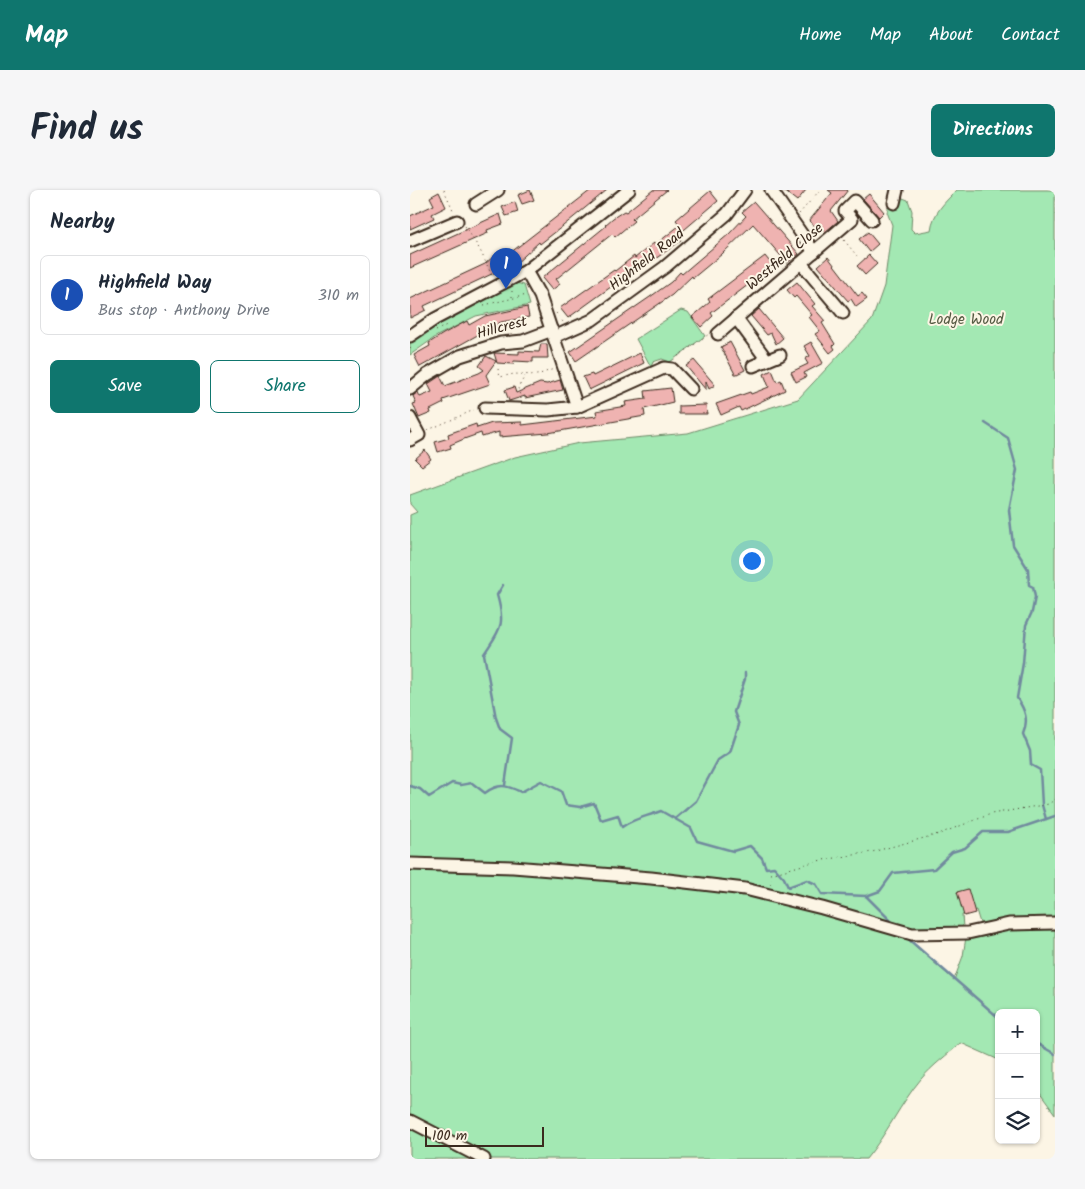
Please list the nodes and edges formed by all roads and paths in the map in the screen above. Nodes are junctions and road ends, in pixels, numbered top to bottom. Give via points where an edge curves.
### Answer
1 (444, 190) edge
2 (498, 190) edge
3 (629, 190) edge
4 (745, 190) edge
5 (771, 190) edge
6 (820, 190) edge
7 (897, 190) edge
8 (894, 203) dead end
9 (476, 204) dead end
10 (458, 219) junction
11 (872, 220) dead end
12 (793, 222) junction
13 (838, 231) junction
14 (410, 241) edge
15 (814, 252) junction
16 (857, 256) dead end
17 (801, 263) junction
18 (526, 271) junction
19 (512, 287) dead end
20 (497, 288) junction
21 (528, 290) dead end
22 (512, 298) junction
23 (481, 305) dead end
24 (556, 312) dead end
25 (842, 312) dead end
26 (736, 318) junction
27 (452, 322) dead end
28 (569, 330) junction
29 (553, 333) junction
30 (430, 334) dead end
31 (718, 334) joint
32 (414, 340) edge
33 (410, 348) edge
34 (780, 355) dead end
35 (766, 360) junction
36 (564, 366) junction
37 (753, 366) dead end
38 (667, 368) junction
39 (498, 369) dead end
40 (525, 376) junction
41 (410, 389) edge
42 (691, 389) dead end
43 (577, 407) junction
44 (485, 408) joint
45 (524, 410) junction
46 (410, 418) edge
47 (414, 437) edge
48 (1055, 799) edge
49 (410, 864) edge
50 (768, 894) junction
51 (1055, 923) edge
52 (410, 1121) edge
53 (484, 1159) edge

1 - 10 path
2 - 9 street
3 - 18 street
4 - 28 street, Highfield Road via 727,214 665,267 592,320
5 - 12 street
6 - 12 path
7 - 8 street
10 - 14 street
10 - 20 path via 480,250
11 - 13 street, Westfield Close via 855,200 845,212 852,219
12 - 15 street
13 - 15 street, Westfield Close
13 - 16 path
15 - 17 street, Westfield Close
17 - 25 street
17 - 26 street, Westfield Close
18 - 20 street
18 - 29 street via 540,296
19 - 22 path
20 - 32 street via 435,319
21 - 22 path via 530,295
22 - 23 path
24 - 28 path
26 - 31 street, Westfield Close
26 - 35 street
27 - 30 path
28 - 29 street, Highfield Road
29 - 36 street
29 - 41 street, Hillcrest via 501,343 460,356
31 - 38 path via 708,334 670,362
32 - 33 path
34 - 35 street
35 - 37 street
36 - 40 path
36 - 43 street
38 - 42 street
38 - 43 street
39 - 40 path via 500,377
40 - 45 path via 518,388
43 - 45 street
44 - 45 street
44 - 47 path via 468,411
46 - 47 street
48 - 50 path via 1049,804 991,814 939,834 872,852 816,861 771,874
49 - 50 street via 513,867 651,878
50 - 51 street via 912,934 968,933 1009,924
52 - 53 street

